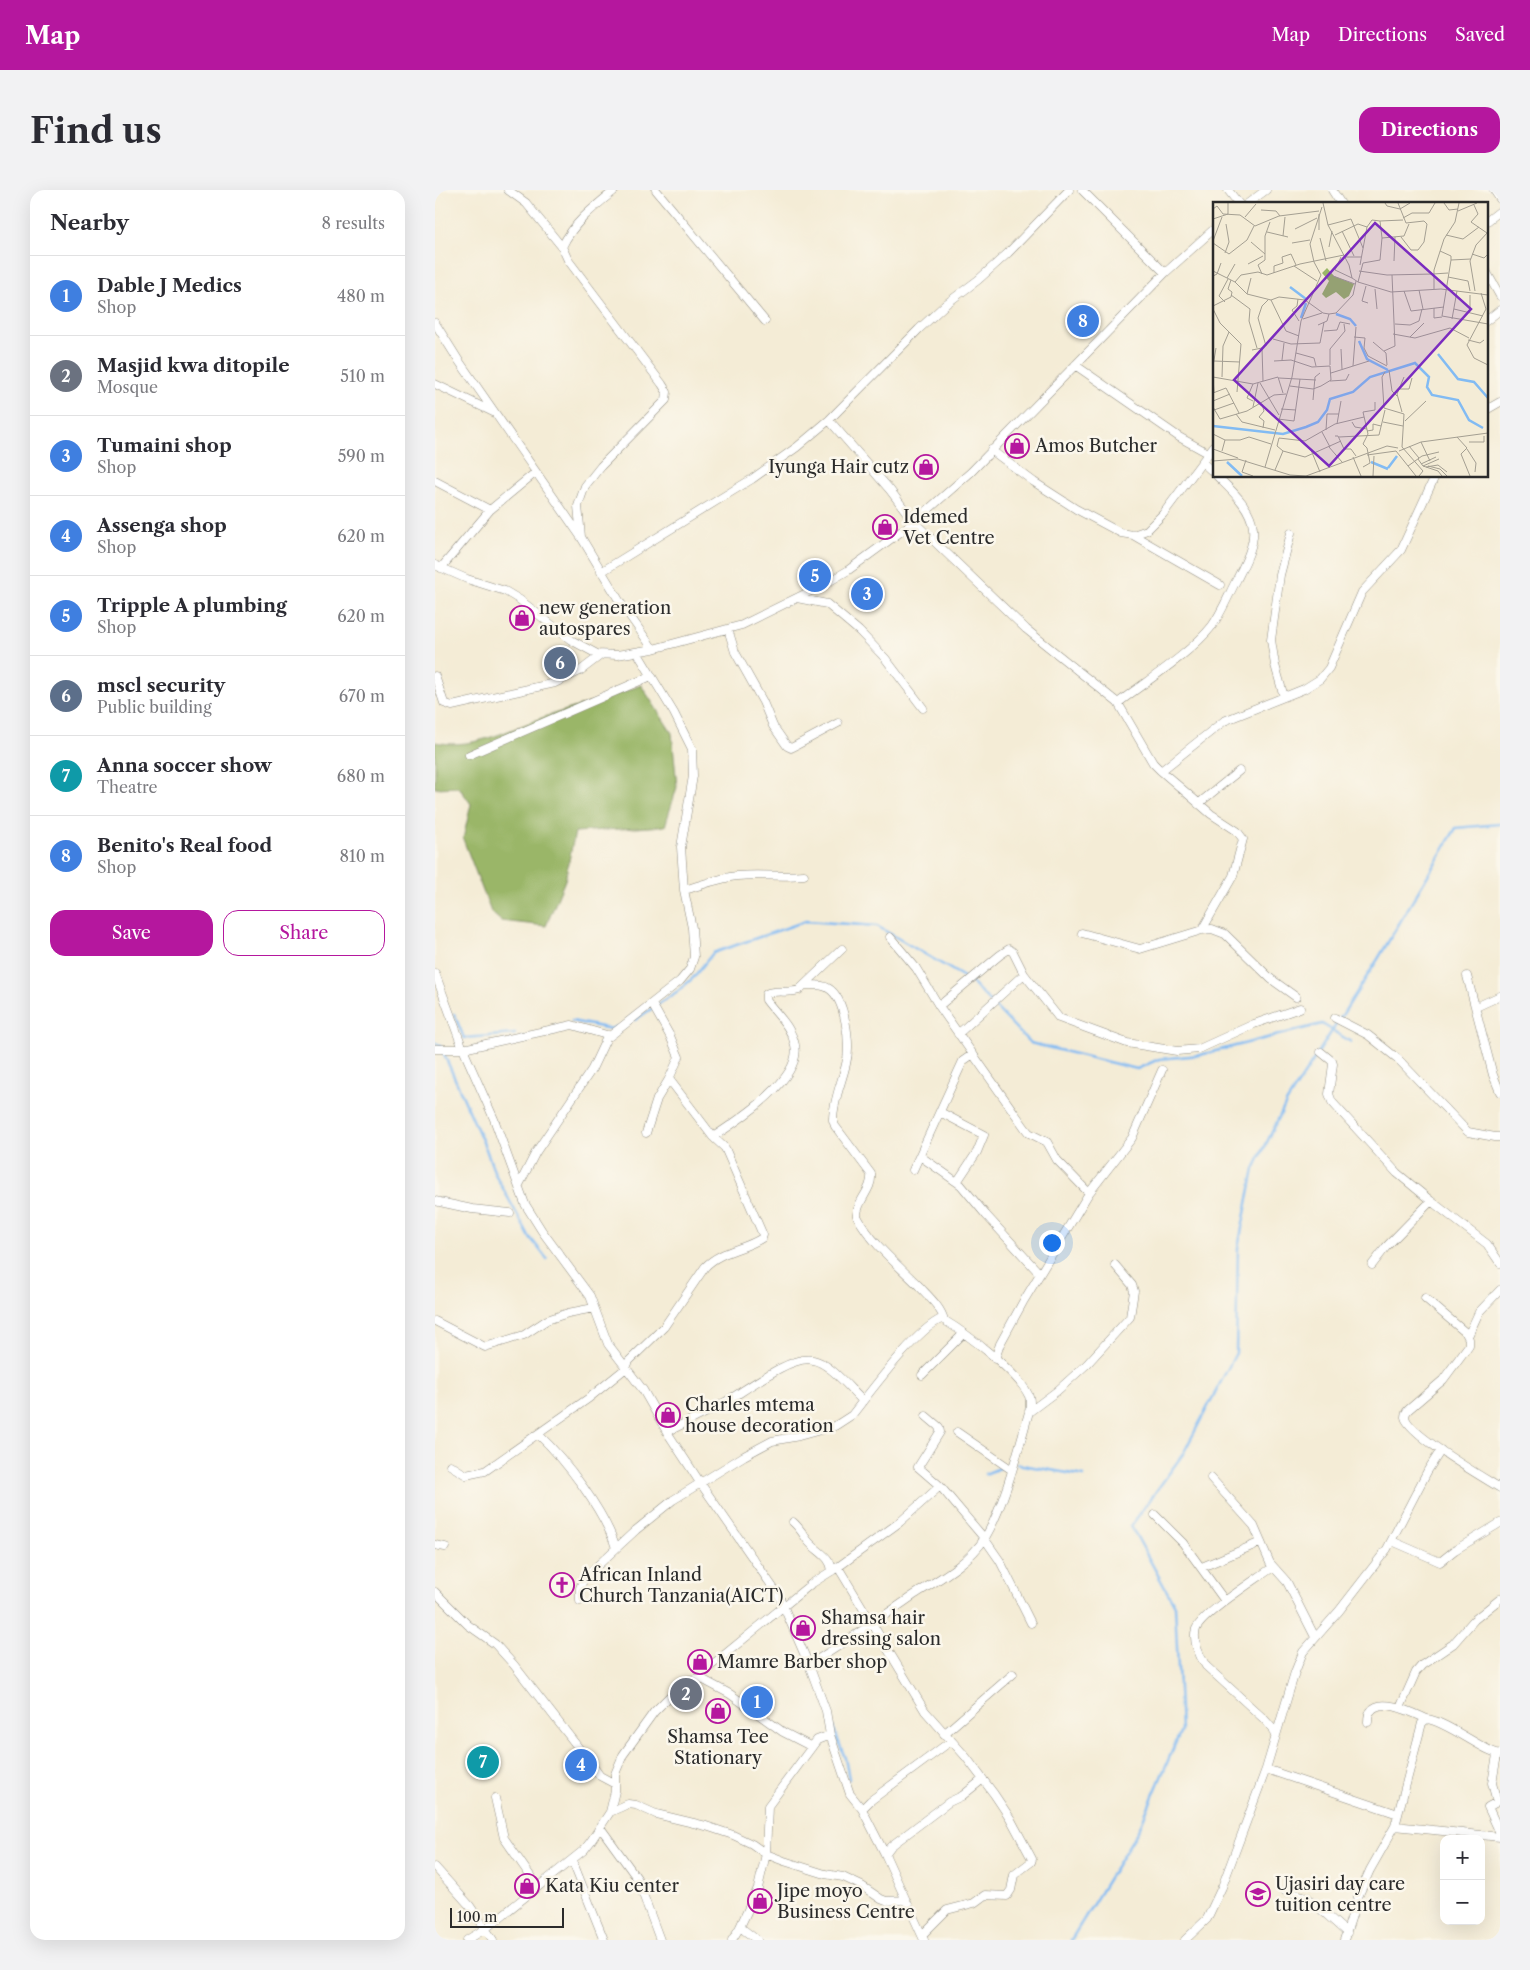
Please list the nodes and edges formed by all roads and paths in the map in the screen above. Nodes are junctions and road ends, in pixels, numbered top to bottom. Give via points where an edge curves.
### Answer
1 (508, 190) edge
2 (615, 190) edge
3 (656, 190) edge
4 (1069, 190) edge
5 (1082, 190) edge
6 (1228, 190) edge
7 (1267, 190) edge
8 (1331, 190) edge
9 (1494, 190) edge
10 (1500, 200) edge
11 (1237, 202) edge
12 (1250, 202) edge
13 (1340, 202) edge
14 (1500, 211) edge
15 (1487, 221) edge
16 (1213, 231) edge
17 (562, 247) junction
18 (1165, 273) junction
19 (1487, 273) edge
20 (1500, 296) edge
21 (1500, 310) edge
22 (765, 320) dead end
23 (1487, 320) edge
24 (435, 323) edge
25 (1075, 365) junction
26 (435, 384) edge
27 (1500, 402) edge
28 (1487, 409) edge
29 (496, 414) junction
30 (829, 420) junction
31 (1213, 447) edge
32 (991, 450) junction
33 (1208, 453) junction
34 (1203, 462) junction
35 (536, 472) junction
36 (1213, 472) edge
37 (1219, 478) edge
38 (1434, 478) edge
39 (435, 481) edge
40 (490, 510) junction
41 (914, 522) junction
42 (1291, 532) dead end
43 (1133, 536) junction
44 (581, 537) junction
45 (438, 566) edge
46 (601, 572) junction
47 (1220, 585) dead end
48 (797, 598) junction
49 (728, 629) junction
50 (653, 649) junction
51 (637, 652) junction
52 (601, 655) junction
53 (435, 676) edge
54 (651, 676) junction
55 (1285, 697) junction
56 (1118, 703) junction
57 (923, 708) dead end
58 (838, 723) dead end
59 (469, 755) dead end
60 (1239, 771) dead end
61 (1161, 772) junction
62 (1198, 804) junction
63 (804, 875) dead end
64 (684, 890) junction
65 (1202, 930) junction
66 (1082, 932) dead end
67 (890, 936) dead end
68 (842, 949) dead end
69 (435, 973) edge
70 (1024, 974) junction
71 (1467, 976) dead end
72 (805, 984) junction
73 (1500, 996) edge
74 (1296, 997) dead end
75 (652, 1004) junction
76 (939, 1006) junction
77 (1476, 1007) junction
78 (1300, 1008) dead end
79 (1335, 1018) dead end
80 (958, 1034) junction
81 (608, 1036) junction
82 (435, 1049) edge
83 (463, 1049) junction
84 (1321, 1052) dead end
85 (973, 1054) junction
86 (1162, 1070) dead end
87 (669, 1079) junction
88 (1498, 1083) edge
89 (1500, 1092) edge
90 (940, 1112) junction
91 (646, 1133) dead end
92 (713, 1137) junction
93 (1500, 1137) edge
94 (921, 1156) junction
95 (913, 1170) dead end
96 (957, 1182) junction
97 (519, 1185) junction
98 (1089, 1192) junction
99 (435, 1201) edge
100 (1431, 1201) junction
101 (510, 1213) dead end
102 (1500, 1263) edge
103 (1372, 1264) dead end
104 (1115, 1265) dead end
105 (1041, 1274) junction
106 (1500, 1290) edge
107 (1425, 1298) dead end
108 (594, 1308) junction
109 (435, 1320) edge
110 (944, 1320) junction
111 (964, 1333) junction
112 (1468, 1336) junction
113 (995, 1359) junction
114 (626, 1368) junction
115 (922, 1375) dead end
116 (863, 1401) junction
117 (1029, 1412) junction
118 (926, 1416) dead end
119 (667, 1432) junction
120 (957, 1432) dead end
121 (538, 1434) junction
122 (1441, 1450) junction
123 (450, 1466) dead end
124 (1012, 1470) junction
125 (1211, 1478) dead end
126 (701, 1484) junction
127 (940, 1486) junction
128 (1500, 1488) edge
129 (1155, 1515) dead end
130 (793, 1522) dead end
131 (1500, 1524) edge
132 (984, 1538) junction
133 (1392, 1541) junction
134 (1261, 1542) junction
135 (435, 1546) edge
136 (445, 1547) dead end
137 (616, 1548) junction
138 (1202, 1567) junction
139 (1273, 1567) junction
140 (835, 1569) junction
141 (435, 1592) edge
142 (1500, 1599) edge
143 (580, 1601) dead end
144 (1225, 1601) junction
145 (783, 1607) junction
146 (1031, 1623) dead end
147 (873, 1624) junction
148 (1315, 1637) junction
149 (809, 1665) junction
150 (1013, 1674) dead end
151 (700, 1678) junction
152 (1400, 1708) junction
153 (1427, 1720) junction
154 (1367, 1722) dead end
155 (944, 1734) junction
156 (830, 1735) junction
157 (1275, 1736) junction
158 (951, 1741) junction
159 (812, 1747) junction
160 (1499, 1754) edge
161 (1266, 1769) junction
162 (983, 1779) junction
163 (615, 1784) junction
164 (495, 1798) dead end
165 (862, 1809) junction
166 (610, 1812) junction
167 (1399, 1814) junction
168 (1395, 1826) junction
169 (600, 1827) junction
170 (1500, 1835) edge
171 (765, 1854) junction
172 (885, 1854) junction
173 (572, 1860) junction
174 (435, 1867) edge
175 (537, 1888) junction
176 (1285, 1892) dead end
177 (905, 1900) junction
178 (740, 1927) junction
179 (485, 1929) junction
180 (1345, 1936) edge
181 (923, 1937) edge
182 (467, 1940) edge
183 (493, 1940) edge
184 (604, 1940) edge
185 (660, 1940) edge
186 (732, 1940) edge
187 (757, 1940) edge
188 (1185, 1940) edge

1 - 17 street via 526,203
2 - 17 street via 580,221
3 - 22 street
4 - 30 street via 979,280 919,329
5 - 18 street
6 - 11 street
7 - 12 street
8 - 13 street
9 - 10 street
14 - 15 street
16 - 18 street
17 - 44 street via 567,260 667,392 661,407 585,486 578,506
18 - 25 street
19 - 20 street
21 - 23 street
24 - 29 street
25 - 32 street
25 - 33 street
26 - 29 street
27 - 28 street
29 - 35 street
30 - 41 street
30 - 46 street via 752,479
31 - 33 street
32 - 41 street via 948,494
32 - 43 street via 1076,509
33 - 34 street
34 - 36 street
34 - 43 street via 1163,514 1147,530
35 - 40 street
35 - 44 street
37 - 56 street via 1239,499 1254,529 1242,570 1205,634
38 - 55 street via 1401,550 1363,592 1329,668 1317,682
39 - 40 street
40 - 45 street
41 - 48 street via 847,571
41 - 56 street via 1026,629
42 - 55 street via 1280,575 1271,640
43 - 47 street
44 - 46 street
45 - 52 street via 505,591 571,640
46 - 50 street
48 - 49 street via 752,621
48 - 57 street via 827,604 859,631 885,658
49 - 50 street
49 - 58 street via 735,652 773,726 788,747
50 - 51 street
51 - 52 street
51 - 54 street
52 - 53 street via 580,671 555,683 451,706 444,703
54 - 59 street
54 - 64 street via 692,749 693,776 681,847
55 - 61 street via 1224,721
56 - 61 street
60 - 62 street
61 - 62 street
62 - 65 street via 1237,830 1243,839 1233,876
63 - 64 street via 730,877
64 - 75 street via 692,928 692,964 680,981
65 - 66 street via 1140,949
65 - 74 street via 1212,929 1225,934 1271,979
67 - 76 street via 917,968
68 - 72 street
69 - 83 street
70 - 76 street via 1013,952 1007,950
70 - 78 street via 1062,1020 1127,1044 1177,1051 1199,1049
70 - 80 street
71 - 77 street
72 - 92 street via 795,991 770,992 765,997 786,1024 794,1041 796,1053 790,1069 749,1112
72 - 110 street via 831,989 844,1019 848,1056 833,1120 871,1174 857,1208 857,1216 883,1250 931,1299
73 - 77 street
75 - 81 street
75 - 87 street via 678,1053
76 - 80 street
77 - 88 street
79 - 93 street via 1368,1035 1398,1059 1470,1133
80 - 85 street
81 - 83 street via 573,1024
81 - 97 street via 592,1069 536,1152
82 - 83 street
83 - 97 street
84 - 100 street via 1333,1064 1329,1094 1332,1102 1387,1164
85 - 90 street via 963,1061
85 - 98 street via 1029,1134 1047,1142 1057,1160
86 - 98 street via 1129,1144
87 - 91 street via 655,1105
87 - 92 street
88 - 89 street
90 - 94 street
90 - 96 street via 984,1135
92 - 114 street via 725,1148 762,1238 712,1260 664,1327 629,1361
94 - 95 street
94 - 96 street
96 - 105 street
97 - 108 street via 525,1204 590,1296
98 - 105 street
99 - 101 street
100 - 102 street via 1487,1244
100 - 103 street
104 - 117 street via 1134,1291 1130,1318 1087,1364
105 - 113 street via 1007,1331
106 - 112 street via 1479,1312
107 - 112 street
108 - 109 street via 547,1320 524,1335 485,1347
108 - 114 street via 608,1344
110 - 111 street
110 - 116 street via 934,1323 917,1339
111 - 113 street
111 - 115 street
112 - 122 street via 1469,1347 1443,1380 1405,1416 1416,1431
113 - 117 street via 1028,1394
114 - 119 street
114 - 121 street
116 - 119 street via 827,1367 805,1358
116 - 126 street via 844,1421 773,1441
117 - 124 street
118 - 127 street via 939,1427 940,1432 918,1466
119 - 126 street
120 - 124 street
121 - 123 street via 485,1471 466,1475
121 - 137 street via 555,1450 591,1500
122 - 128 street
122 - 133 street
124 - 132 street
125 - 134 street via 1252,1524
126 - 137 street via 673,1500
126 - 145 street via 779,1596
127 - 132 street
127 - 140 street via 901,1522
129 - 138 street
130 - 140 street
131 - 133 street via 1440,1562
132 - 146 street via 1000,1561
132 - 147 street via 955,1569
133 - 148 street via 1360,1585
134 - 138 street
134 - 139 street
135 - 136 street
137 - 143 street via 584,1578
138 - 144 street
139 - 144 street
139 - 148 street via 1287,1582
140 - 145 street
140 - 147 street
141 - 163 street via 472,1628 495,1644 595,1769
142 - 152 street via 1474,1620 1453,1644 1421,1664
144 - 157 street via 1197,1628 1196,1644 1201,1660 1264,1719
145 - 149 street
145 - 151 street
147 - 149 street
147 - 155 street via 925,1710
148 - 157 street via 1303,1652
149 - 156 street via 826,1711
150 - 155 street
151 - 159 street
151 - 163 street via 690,1680 671,1694 654,1712 623,1755 615,1774
152 - 153 street
152 - 154 street via 1375,1707 1369,1712
153 - 160 street via 1434,1720
153 - 167 street via 1422,1722
155 - 158 street
156 - 159 street via 817,1740
156 - 165 street via 850,1794
157 - 161 street
158 - 162 street
158 - 165 street
159 - 171 street via 768,1806
160 - 170 street via 1492,1782 1497,1802 1488,1807
161 - 167 street
161 - 188 street via 1212,1910
162 - 172 street via 891,1846
162 - 181 street via 1010,1818 1031,1862 1014,1875 1007,1896 985,1896 974,1903 947,1910
163 - 166 street
164 - 175 street via 504,1838
165 - 172 street
166 - 169 street
166 - 171 street via 628,1804 637,1805 656,1814 733,1835
167 - 168 street
168 - 170 street
168 - 180 street via 1370,1870
169 - 173 street
169 - 185 street via 637,1878
171 - 177 street via 843,1878 862,1886 881,1900
171 - 178 street via 758,1888
172 - 177 street
173 - 175 street
173 - 184 street
174 - 179 street via 470,1906
175 - 179 street
176 - 180 street via 1307,1897
177 - 181 street
178 - 186 street
178 - 187 street
179 - 182 street
179 - 183 street

